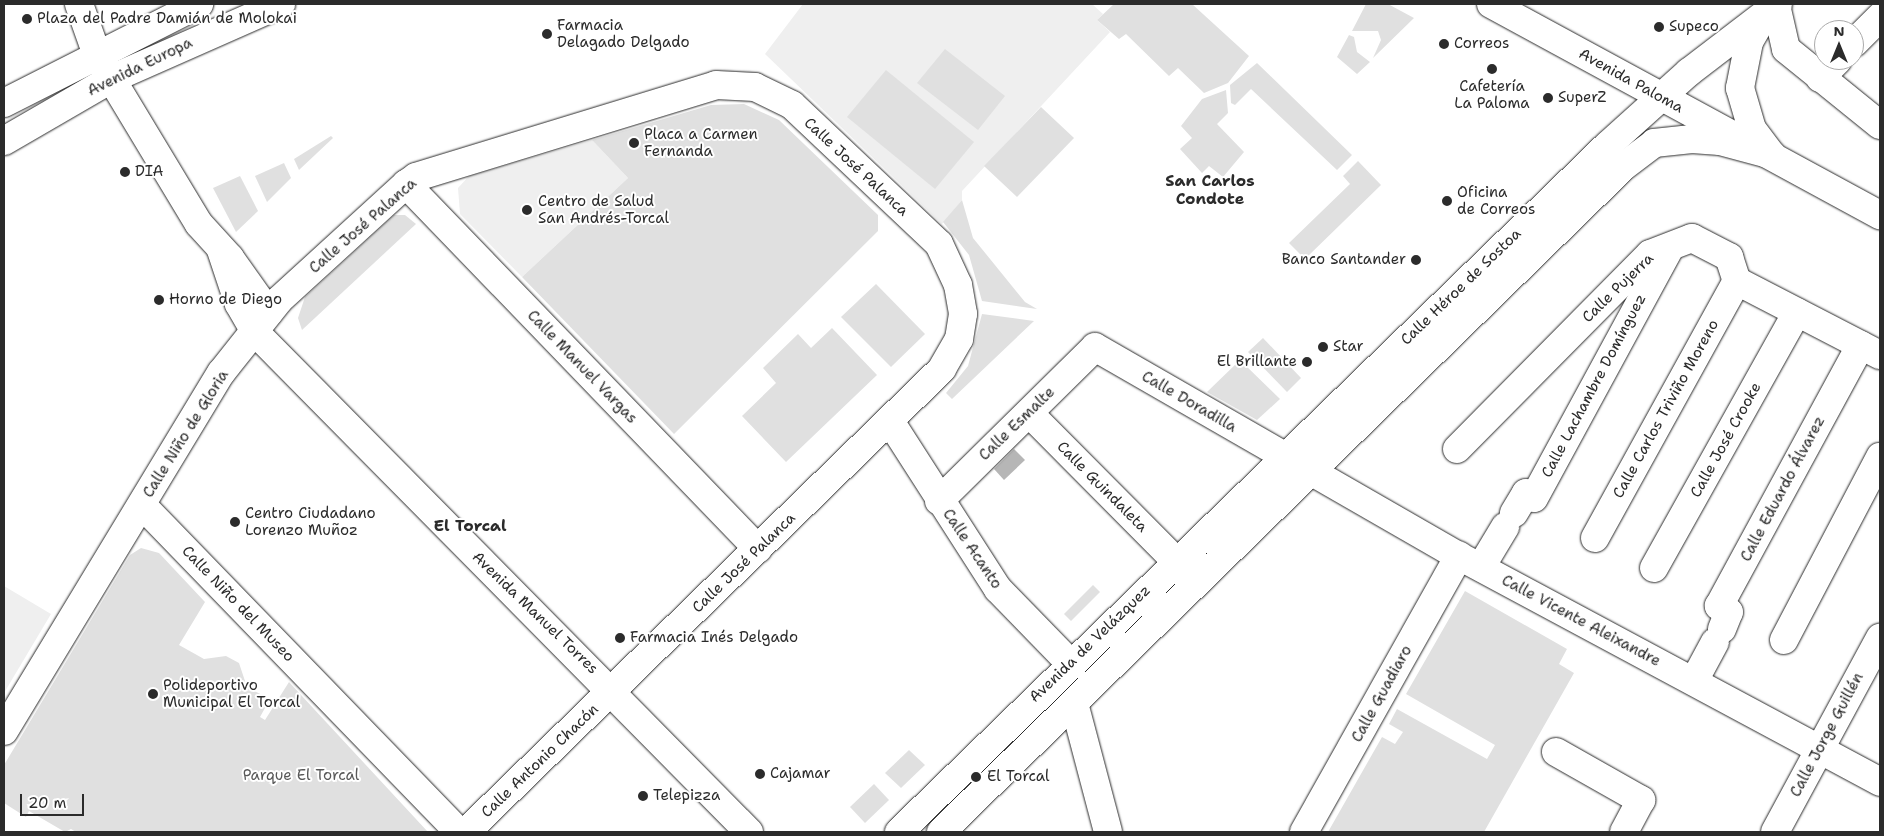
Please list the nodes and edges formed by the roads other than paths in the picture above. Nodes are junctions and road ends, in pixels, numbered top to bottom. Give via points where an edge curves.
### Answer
1 (79, 4) edge
2 (199, 4) edge
3 (282, 4) edge
4 (1491, 4) edge
5 (1772, 9) edge
6 (1880, 17) edge
7 (1864, 33) edge
8 (97, 54) junction
9 (1814, 62) edge
10 (1830, 70) edge
11 (111, 79) junction
12 (1660, 97) junction
13 (4, 103) edge
14 (1877, 117) edge
15 (4, 141) edge
16 (1654, 143) joint
17 (1772, 156) junction
18 (406, 184) junction
19 (1880, 215) edge
20 (1670, 246) junction
21 (1737, 281) junction
22 (1797, 312) junction
23 (262, 323) junction
24 (1095, 347) joint
25 (1871, 350) edge
26 (1029, 413) junction
27 (890, 421) junction
28 (1457, 449) dead end
29 (1284, 457) junction
30 (1880, 457) edge
31 (1311, 471) junction
32 (939, 501) junction
33 (142, 505) junction
34 (1595, 538) dead end
35 (758, 549) junction
36 (1176, 561) junction
37 (1470, 562) junction
38 (1654, 568) dead end
39 (1880, 638) edge
40 (1784, 640) dead end
41 (1070, 663) junction
42 (1694, 681) junction
43 (614, 691) junction
44 (1074, 703) junction
45 (4, 731) edge
46 (1821, 748) junction
47 (1556, 752) dead end
48 (1880, 782) edge
49 (459, 832) edge
50 (466, 832) edge
51 (749, 832) edge
52 (899, 832) edge
53 (941, 832) edge
54 (1108, 832) edge
55 (1304, 832) edge
56 (1624, 832) edge
57 (1775, 832) edge

1 - 8 street
2 - 8 street, Avenida Europa
3 - 11 street, Avenida Europa
4 - 12 street, Avenida Paloma
5 - 9 street via 1786,49
5 - 12 street, Calle Héroe de Sostoa
5 - 17 street, Avenida Paloma via 1749,42 1740,88 1752,129
6 - 7 street
8 - 11 street
8 - 13 street, Avenida Europa
10 - 14 street
11 - 15 street, Avenida Europa
11 - 23 street via 199,224 221,250
12 - 17 street, Avenida Paloma
12 - 29 street, Calle Héroe de Sostoa
16 - 17 street, Avenida Paloma via 1720,141
16 - 31 street, Calle Héroe de Sostoa via 1624,166
17 - 19 street, Avenida Paloma
18 - 23 street, Calle José Palanca
18 - 27 street, Calle José Palanca via 416,177 716,85 755,87 792,105 938,244 951,267 963,314 958,339 942,370
18 - 35 street, Calle Manuel Vargas
20 - 21 street, Calle Pujerra via 1692,238 1729,257
20 - 28 street, Calle Pujerra via 1650,254
20 - 37 street, Calle Lachambre Domínguez via 1534,498 1526,493 1509,520
21 - 22 street
21 - 34 street, Calle Carlos Triviño Moreno
22 - 25 street
22 - 38 street, Calle José Crooke
23 - 33 street, Calle Niño de Gloria via 221,373
23 - 43 street, Avenida Manuel Torres
24 - 26 street, Calle Esmalte
24 - 29 street, Calle Doradilla
25 - 42 street, Calle Eduardo Álvarez via 1719,606 1729,612
26 - 32 street, Calle Esmalte
26 - 36 street, Calle Guindaleta
27 - 32 street, Calle Acanto
27 - 35 street, Calle José Palanca
29 - 31 street, Calle Vicente Aleixandre
29 - 36 street, Avenida de Velázquez
30 - 40 street
31 - 37 street, Calle Vicente Aleixandre
31 - 44 street, Avenida de Velázquez
32 - 41 street, Calle Acanto via 998,589
33 - 45 street, Calle Niño de Gloria
33 - 49 street, Calle Niño del Museo
35 - 43 street, Calle José Palanca
36 - 41 street, Avenida de Velázquez
37 - 42 street, Calle Vicente Aleixandre
37 - 55 street, Calle Guadiaro
39 - 46 street, Calle Jorge Guillén
41 - 52 street, Avenida de Velázquez
42 - 46 street, Calle Vicente Aleixandre
43 - 50 street, Calle Antonio Chacón
43 - 51 street, Avenida Manuel Torres
44 - 53 street, Avenida de Velázquez
44 - 54 street
46 - 48 street, Calle Vicente Aleixandre
46 - 57 street, Calle Jorge Guillén
47 - 56 street via 1641,800

